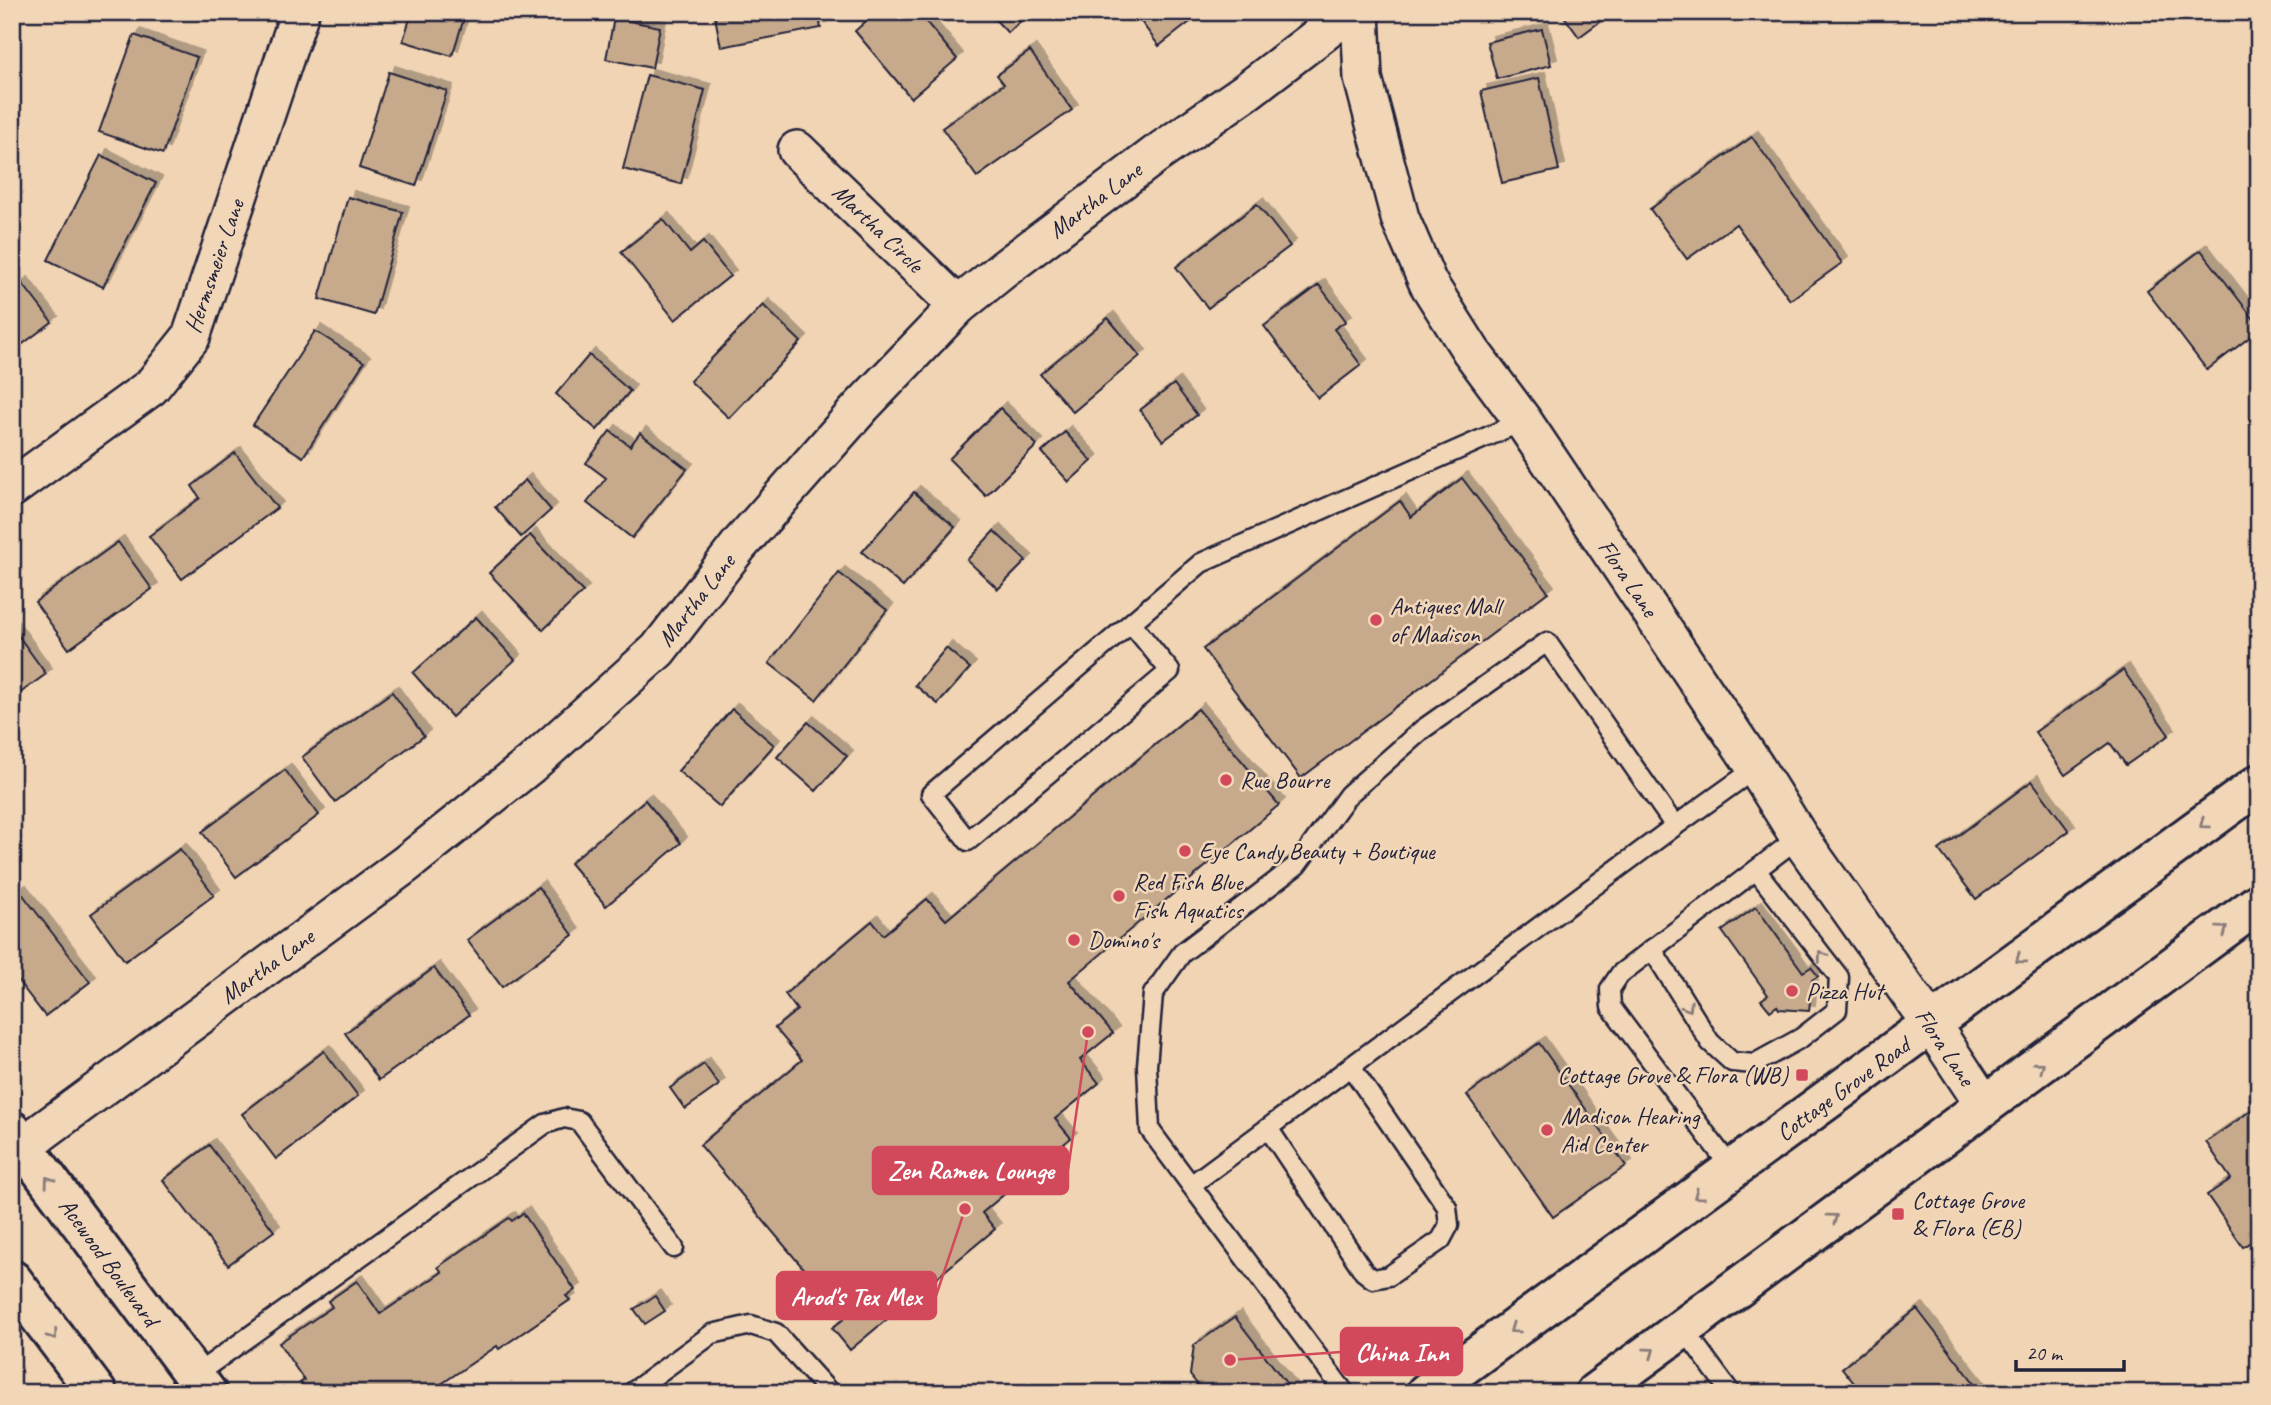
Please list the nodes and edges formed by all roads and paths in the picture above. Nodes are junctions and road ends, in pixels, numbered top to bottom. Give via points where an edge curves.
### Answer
1 (1350, 12) edge
2 (1360, 12) edge
3 (298, 13) edge
4 (797, 150) dead end
5 (958, 306) junction
6 (1523, 421) junction
7 (12, 488) edge
8 (1131, 623) junction
9 (1756, 768) junction
10 (2259, 784) edge
11 (1675, 826) junction
12 (1799, 837) junction
13 (1756, 870) junction
14 (2259, 903) edge
15 (1652, 950) junction
16 (1931, 1024) junction
17 (1351, 1067) junction
18 (1985, 1106) junction
19 (1268, 1128) junction
20 (16, 1144) edge
21 (1732, 1170) junction
22 (1191, 1185) junction
23 (674, 1248) dead end
24 (12, 1280) edge
25 (1683, 1328) junction
26 (200, 1384) edge
27 (97, 1393) edge
28 (632, 1393) edge
29 (830, 1393) edge
30 (1345, 1393) edge
31 (1426, 1393) edge
32 (1595, 1393) edge
33 (1731, 1393) edge

1 - 5 street, Martha Lane
2 - 6 street, Flora Lane via 1363,78 1400,218 1428,283
3 - 7 street, Hermsmeier Lane via 191,337 151,387
4 - 5 street, Martha Circle
5 - 20 street, Martha Lane via 740,544 658,650 540,757 406,864
6 - 8 lane via 1201,563
6 - 9 street, Flora Lane
8 - 8 lane via 932,794 968,841 1170,671
9 - 11 lane
9 - 12 street, Flora Lane
10 -> 16 main road, Cottage Grove Road
11 - 17 lane
11 - 22 lane via 1547,642 1423,729 1348,795 1297,865 1182,953 1153,994 1147,1066 1150,1130
12 - 13 lane
12 - 16 street, Flora Lane
13 - 15 lane
15 -> 13 lane via 1710,1042 1732,1062 1754,1064 1801,1038 1837,1010 1839,977
18 -> 14 main road
15 - 21 lane via 1620,974 1610,989 1611,1007
16 - 18 street, Flora Lane
16 - 21 main road, Cottage Grove Road
17 - 19 lane
17 - 19 lane via 1447,1207 1449,1225 1441,1240 1389,1276 1373,1279
25 -> 18 main road
19 - 22 lane
26 -> 20 main road, Acewood Boulevard
21 -> 31 main road, Cottage Grove Road
22 - 30 lane
23 - 26 lane via 579,1121 564,1118 545,1124
24 -> 27 main road
32 -> 25 main road
25 - 33 lane
28 - 29 lane via 712,1334 751,1325 776,1333

